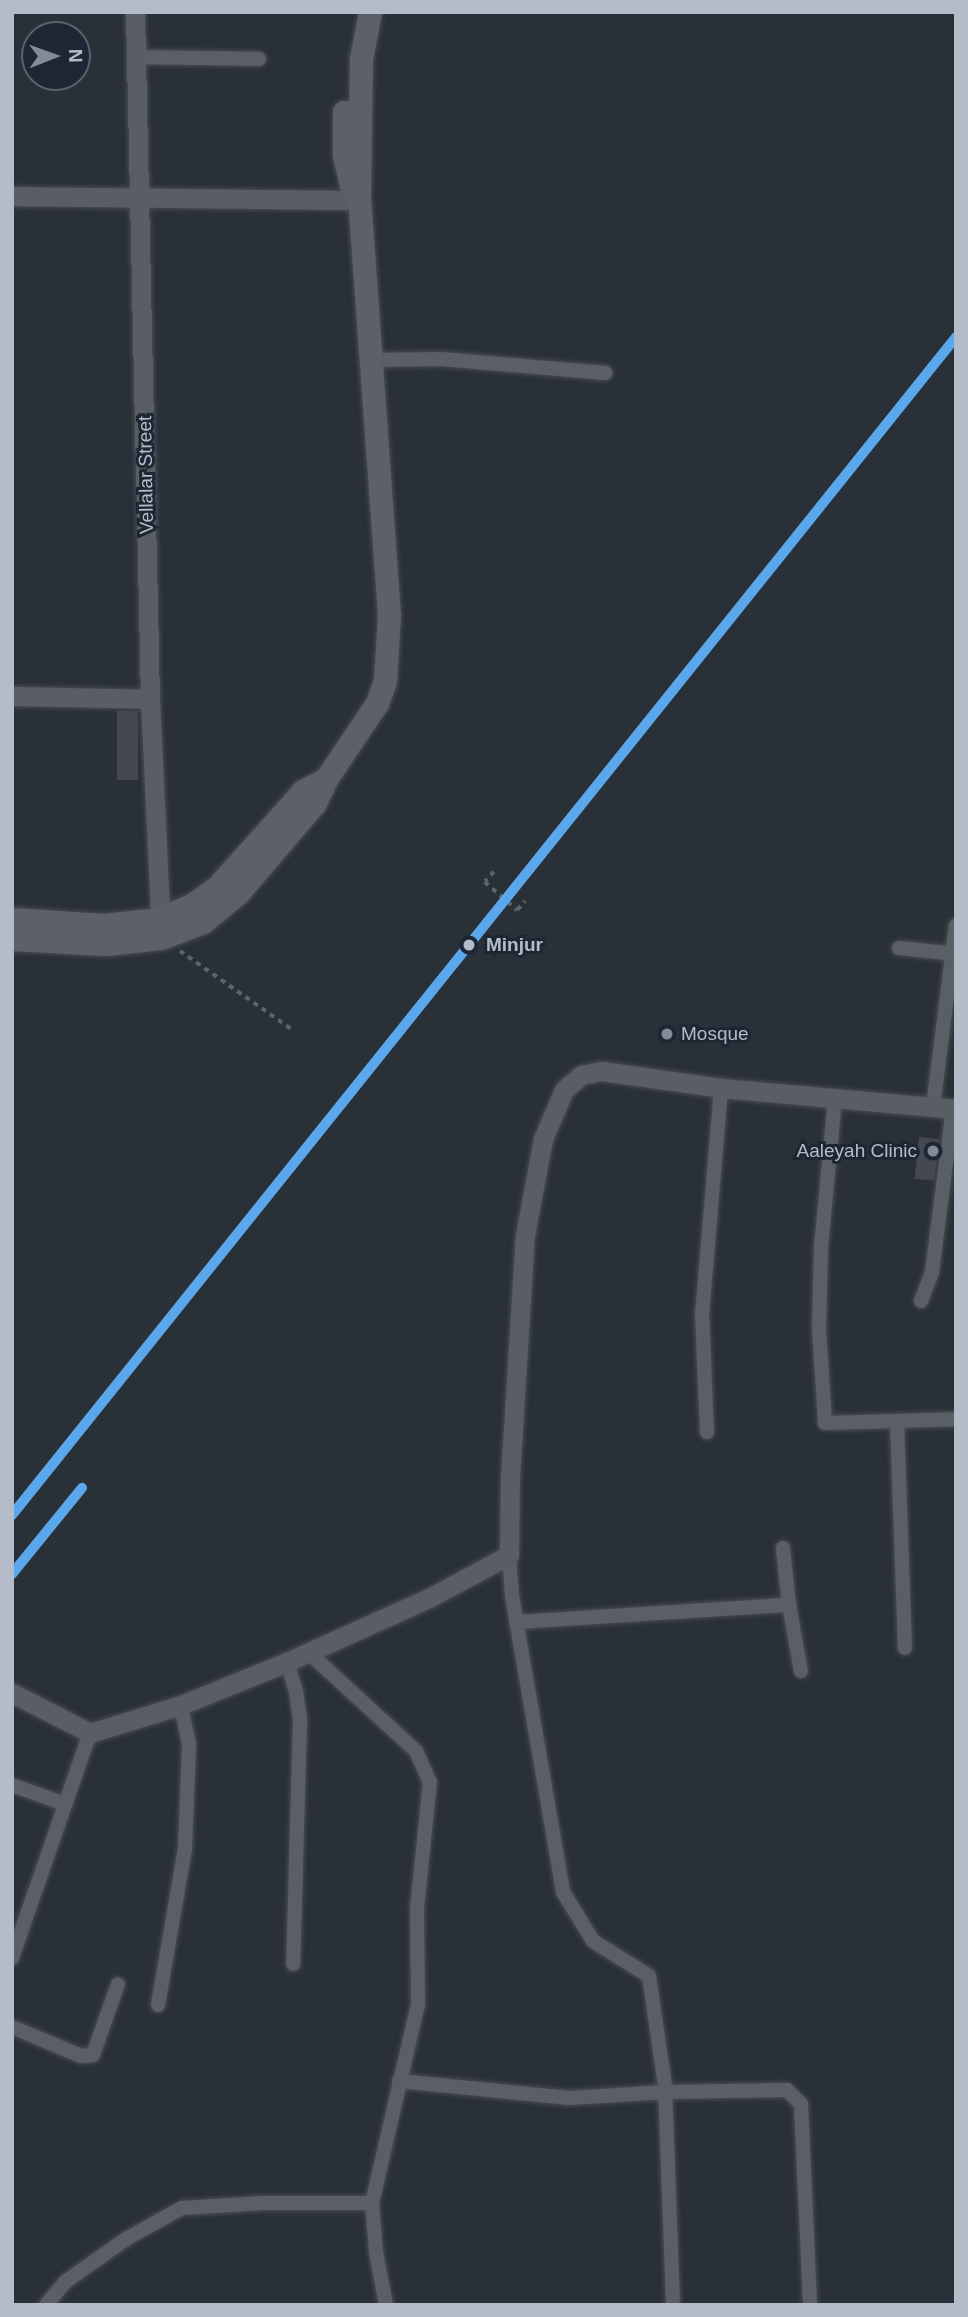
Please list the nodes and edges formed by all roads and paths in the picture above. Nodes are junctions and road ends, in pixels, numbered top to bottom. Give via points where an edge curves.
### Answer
1 (135, 12) edge
2 (354, 12) edge
3 (370, 12) edge
4 (138, 57) junction
5 (259, 59) dead end
6 (12, 196) edge
7 (141, 196) junction
8 (359, 200) junction
9 (373, 360) junction
10 (605, 373) dead end
11 (12, 696) edge
12 (150, 699) junction
13 (494, 872) dead end
14 (525, 901) dead end
15 (12, 919) edge
16 (956, 925) edge
17 (161, 928) junction
18 (12, 939) edge
19 (899, 948) dead end
20 (954, 954) edge
21 (293, 1030) dead end
22 (721, 1088) junction
23 (835, 1099) junction
24 (947, 1108) edge
25 (921, 1301) dead end
26 (956, 1419) edge
27 (897, 1420) junction
28 (707, 1432) dead end
29 (783, 1548) dead end
30 (509, 1555) junction
31 (789, 1605) junction
32 (516, 1622) junction
33 (905, 1648) dead end
34 (308, 1652) junction
35 (287, 1662) junction
36 (802, 1671) dead end
37 (12, 1693) edge
38 (181, 1704) junction
39 (90, 1733) junction
40 (12, 1785) edge
41 (65, 1804) junction
42 (12, 1958) edge
43 (293, 1964) dead end
44 (118, 1984) dead end
45 (158, 2005) dead end
46 (12, 2027) edge
47 (399, 2081) junction
48 (666, 2092) junction
49 (372, 2203) junction
50 (46, 2305) edge
51 (386, 2305) edge
52 (673, 2305) edge
53 (810, 2305) edge

1 - 4 main road, Vellalar Street
2 - 8 main road via 346,56 344,144 346,170
3 - 8 main road via 361,59
4 - 5 street
4 - 7 main road, Vellalar Street
6 - 7 main road
7 - 8 main road
7 - 12 main road, Vellalar Street
8 - 9 main road
9 - 10 street via 455,360
9 - 17 main road via 389,650 377,703 315,803 221,910 203,922
11 - 12 main road
12 - 17 main road, Vellalar Street
13 - 14 path, bridge via 485,882 517,910
15 - 17 main road
16 - 20 street
17 - 18 main road via 107,944
17 - 21 path
19 - 20 street
20 - 24 street
22 - 23 main road
22 - 28 street via 702,1315
22 - 30 main road via 602,1071 581,1075 564,1090 543,1139 525,1236
23 - 24 main road
23 - 27 street via 821,1247 819,1329 825,1423
24 - 25 street via 932,1272
26 - 27 street
27 - 33 street
29 - 31 street
30 - 32 street
30 - 34 main road via 429,1598
31 - 32 street
31 - 36 street
32 - 48 street via 563,1892 593,1941 649,1976
34 - 35 main road
34 - 47 street via 416,1751 430,1782 417,1907 418,2004
35 - 38 main road
35 - 43 street via 300,1720
37 - 39 main road
38 - 39 main road
38 - 45 street via 189,1744 184,1849
39 - 41 street
40 - 41 street
41 - 42 street
44 - 46 street via 93,2055 81,2056
47 - 48 street via 569,2098
47 - 49 street
48 - 52 street
48 - 53 street via 787,2090 801,2104
49 - 50 street via 182,2208 126,2239 65,2282
49 - 51 street

